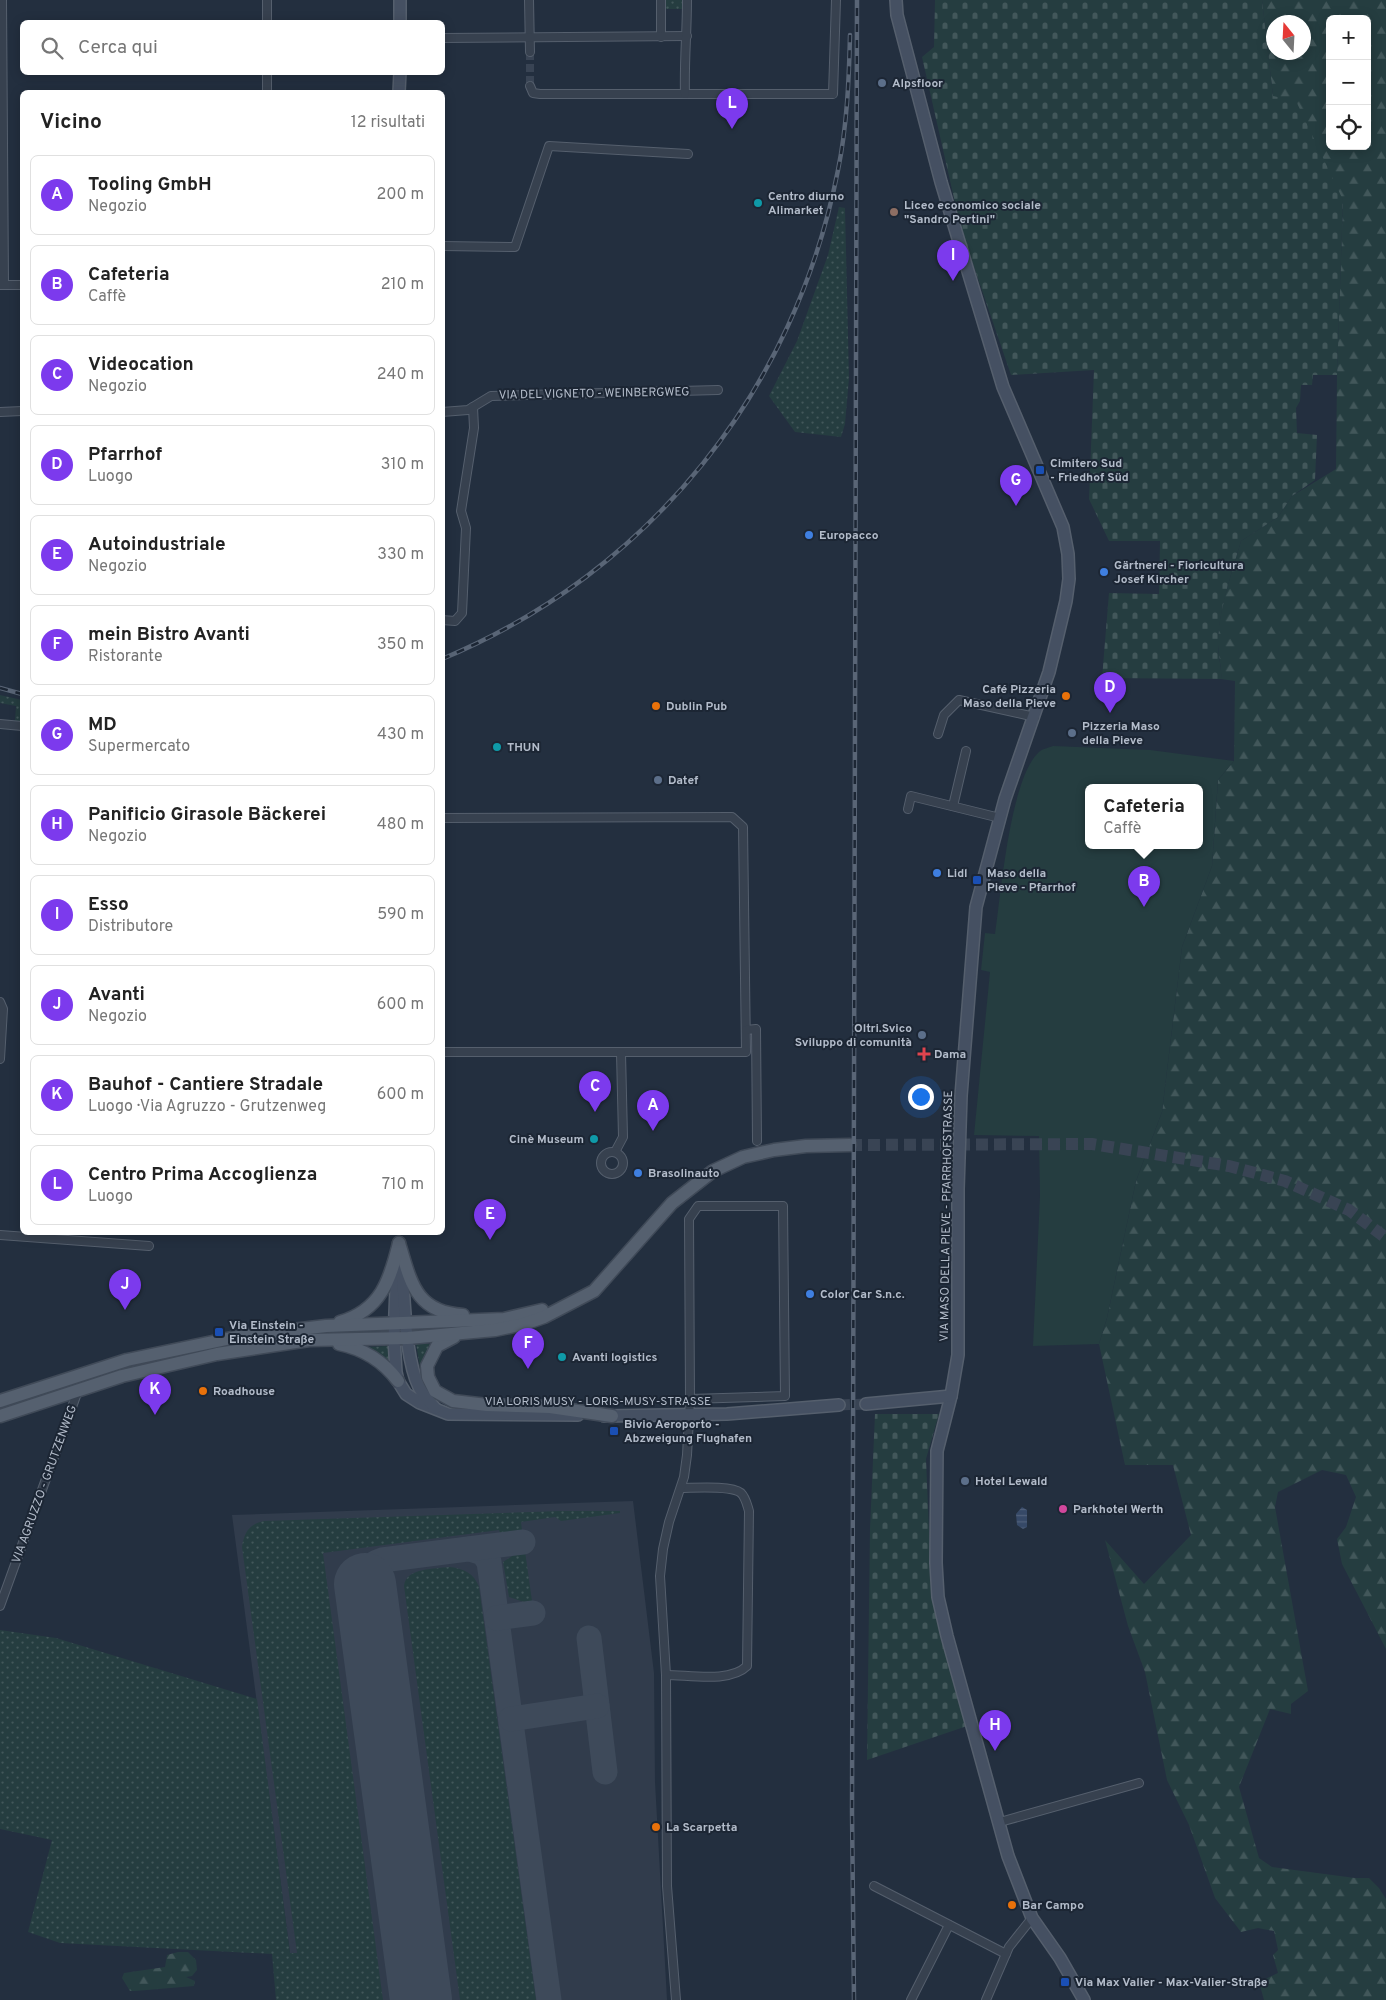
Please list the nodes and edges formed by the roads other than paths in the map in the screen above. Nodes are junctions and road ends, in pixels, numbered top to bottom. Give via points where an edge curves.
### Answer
1 (2, 0) edge
2 (267, 0) edge
3 (400, 0) edge
4 (529, 0) edge
5 (661, 0) edge
6 (687, 0) edge
7 (832, 0) edge
8 (836, 0) edge
9 (896, 0) edge
10 (836, 11) junction
11 (267, 20) edge
12 (400, 20) edge
13 (529, 36) junction
14 (687, 36) junction
15 (661, 37) junction
16 (445, 38) edge
17 (530, 52) tunnel mouth
18 (267, 75) edge
19 (400, 75) edge
20 (532, 89) dead end
21 (267, 90) edge
22 (400, 90) edge
23 (685, 94) junction
24 (688, 154) dead end
25 (445, 246) edge
26 (2, 285) edge
27 (20, 286) edge
28 (718, 390) dead end
29 (473, 407) junction
30 (20, 411) edge
31 (0, 412) edge
32 (445, 412) edge
33 (445, 620) edge
34 (1035, 717) junction
35 (0, 724) edge
36 (20, 726) edge
37 (938, 734) dead end
38 (966, 751) dead end
39 (953, 806) junction
40 (908, 809) dead end
41 (445, 818) edge
42 (1000, 818) junction
43 (0, 1002) edge
44 (746, 1030) junction
45 (445, 1052) edge
46 (621, 1053) junction
47 (0, 1059) edge
48 (757, 1141) dead end
49 (850, 1145) tunnel mouth
50 (615, 1152) dead end
51 (0, 1235) edge
52 (399, 1238) edge
53 (149, 1246) dead end
54 (610, 1273) junction
55 (564, 1301) junction
56 (400, 1323) junction
57 (326, 1326) junction
58 (496, 1330) junction
59 (394, 1338) junction
60 (408, 1338) junction
61 (315, 1339) junction
62 (398, 1381) junction
63 (75, 1391) junction
64 (951, 1396) junction
65 (690, 1399) junction
66 (0, 1401) edge
67 (866, 1404) tunnel mouth
68 (839, 1406) tunnel mouth
69 (437, 1410) junction
70 (689, 1415) junction
71 (0, 1416) edge
72 (612, 1416) junction
73 (681, 1488) junction
74 (0, 1606) edge
75 (666, 1675) junction
76 (1139, 1783) dead end
77 (1000, 1822) junction
78 (874, 1886) dead end
79 (1032, 1918) junction
80 (949, 1924) junction
81 (1006, 1954) junction
82 (676, 2000) edge
83 (912, 2000) edge
84 (986, 2000) edge
85 (1084, 2000) edge

1 - 26 street
2 - 11 street
3 - 12 street
4 - 13 street
5 - 15 street
6 - 14 street
7 - 10 street
8 - 10 street
9 - 34 street, VIA MASO DELLA PIEVE - PFARRHOFSTRASSE via 941,182 1003,387 1066,534 1069,580 1066,601
10 - 23 street via 833,94
13 - 15 street
13 - 16 street
13 - 17 street
14 - 15 street
14 - 23 street via 684,48
18 - 21 street
19 - 22 street
20 - 23 street
24 - 25 street via 549,146 515,248
26 - 27 street
28 - 29 street, VIA DEL VIGNETO - WEINBERGWEG via 491,396
29 - 32 street, VIA DEL VIGNETO - WEINBERGWEG
29 - 33 street via 474,428 461,511 466,528 462,613 455,621
30 - 31 street
34 - 37 street via 958,700 944,715
34 - 42 street, VIA MASO DELLA PIEVE - PFARRHOFSTRASSE
35 - 36 street
38 - 39 street
39 - 40 street via 911,796
39 - 42 street
41 - 44 street via 732,817 743,827
42 - 64 street, VIA MASO DELLA PIEVE - PFARRHOFSTRASSE via 976,907 967,1005 958,1182 958,1355
43 - 47 street via 3,1009
44 - 46 street via 746,1052
44 - 48 street via 756,1030
45 - 46 street
46 - 50 street via 623,1137
49 - 54 main road via 774,1150 742,1158 714,1171 672,1204
51 - 53 street
52 - 55 main road via 416,1292 443,1313 489,1314
52 - 56 street
52 - 57 main road via 386,1288 370,1307
54 - 55 main road via 582,1293
54 - 58 main road via 588,1296 544,1317
55 - 56 main road via 504,1319
56 - 57 main road
56 - 59 street
56 - 60 street
57 - 66 main road via 241,1336 126,1360
58 - 60 main road
58 - 72 main road via 448,1339 437,1346 427,1366 435,1391 462,1402 550,1407
59 - 60 main road
59 - 61 main road
59 - 62 street
60 - 69 street via 418,1384
61 - 62 main road via 366,1352
61 - 63 main road via 182,1361
62 - 69 street, VIA LORIS MUSY - LORIS-MUSY-STRASSE via 406,1394
63 - 71 main road
63 - 74 street, VIA AGRUZZO - GRUTZENWEG via 76,1396
64 - 67 street
64 - 77 street, VIA MASO DELLA PIEVE - PFARRHOFSTRASSE via 937,1451 938,1596
65 - 65 street via 784,1396 783,1206 698,1206 689,1219
65 - 70 street
68 - 70 street, VIA LORIS MUSY - LORIS-MUSY-STRASSE
69 - 72 street, VIA LORIS MUSY - LORIS-MUSY-STRASSE via 463,1414
70 - 72 street, VIA LORIS MUSY - LORIS-MUSY-STRASSE
70 - 73 street
73 - 75 street via 669,1522 660,1576
73 - 75 street via 729,1489 740,1492 746,1501 747,1666 730,1676
75 - 82 street via 667,1886
76 - 77 street
77 - 79 street, VIA MASO DELLA PIEVE - PFARRHOFSTRASSE via 1008,1856
78 - 80 street
79 - 81 street
79 - 85 street, VIA MASO DELLA PIEVE - PFARRHOFSTRASSE
80 - 81 street
80 - 83 street
81 - 84 street

